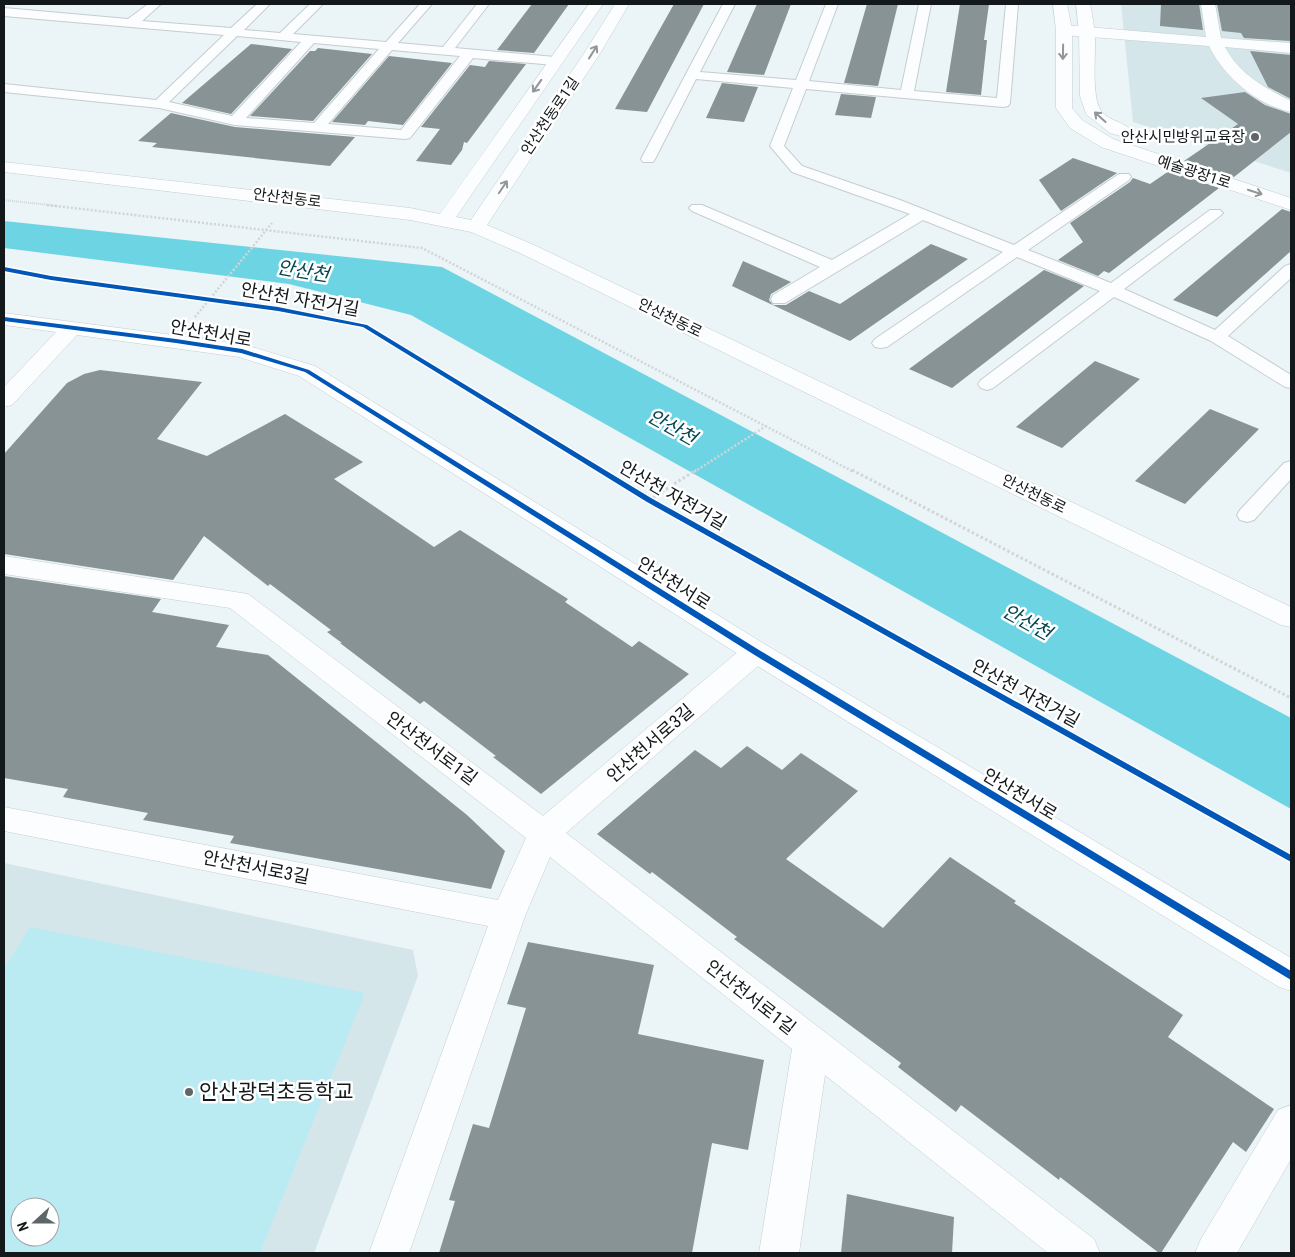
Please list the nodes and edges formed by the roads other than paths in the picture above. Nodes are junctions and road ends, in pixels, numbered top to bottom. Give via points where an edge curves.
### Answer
1 (155, 4) edge
2 (264, 4) edge
3 (317, 4) edge
4 (426, 4) edge
5 (483, 4) edge
6 (596, 4) edge
7 (622, 4) edge
8 (729, 4) edge
9 (832, 4) edge
10 (925, 4) edge
11 (1012, 4) edge
12 (1060, 4) edge
13 (1082, 4) edge
14 (1208, 4) edge
15 (100, 9) dead end
16 (4, 12) edge
17 (86, 20) junction
18 (130, 24) junction
19 (1064, 30) junction
20 (1087, 32) junction
21 (232, 33) junction
22 (283, 38) junction
23 (310, 40) junction
24 (1215, 42) junction
25 (389, 47) junction
26 (1291, 48) edge
27 (446, 52) junction
28 (469, 54) junction
29 (555, 61) junction
30 (692, 75) junction
31 (801, 85) junction
32 (4, 88) edge
33 (906, 94) junction
34 (159, 104) junction
35 (1291, 107) edge
36 (235, 121) junction
37 (318, 127) junction
38 (648, 159) dead end
39 (4, 167) edge
40 (1124, 177) dead end
41 (1291, 189) edge
42 (1291, 204) edge
43 (697, 208) dead end
44 (1215, 213) dead end
45 (921, 214) junction
46 (445, 220) junction
47 (476, 227) junction
48 (1015, 251) junction
49 (833, 266) junction
50 (1291, 269) edge
51 (1113, 290) junction
52 (779, 299) dead end
53 (4, 320) edge
54 (72, 328) junction
55 (1217, 337) junction
56 (881, 343) dead end
57 (1291, 383) edge
58 (987, 384) dead end
59 (4, 400) edge
60 (1291, 467) edge
61 (1284, 486) edge
62 (1247, 515) dead end
63 (4, 564) edge
64 (1291, 618) edge
65 (756, 652) junction
66 (4, 819) edge
67 (544, 834) junction
68 (508, 916) junction
69 (1291, 976) edge
70 (811, 1044) junction
71 (1291, 1123) edge
72 (390, 1253) edge
73 (779, 1253) edge
74 (1080, 1253) edge
75 (1215, 1253) edge

1 - 18 lane
2 - 21 lane
3 - 22 lane
4 - 25 lane
5 - 27 lane
6 - 29 street, 안산천동로1길
47 -> 7 street, 안산천동로1길 via 594,52
8 - 30 lane
9 - 31 lane
10 - 33 lane
11 - 33 lane via 1003,103
12 - 19 street, 예술광장1로
13 - 20 street, 예술광장1로
14 - 24 street
15 - 17 lane
16 - 17 lane
17 - 18 lane
18 - 21 lane
19 - 20 street
19 -> 42 street, 예술광장1로 via 1064,108 1076,124 1107,143
20 - 24 street
41 -> 20 street, 예술광장1로 via 1149,142 1116,129 1094,114 1088,96
21 - 22 lane
21 - 34 lane
22 - 23 lane
23 - 25 lane
23 - 36 lane
24 - 26 street
24 - 35 street via 1232,70 1257,91
25 - 27 lane
25 - 37 lane
27 - 28 lane
28 - 29 lane
28 - 37 lane via 405,135
29 -> 46 street, 안산천동로1길
30 - 31 lane
30 - 38 lane
31 - 33 lane
31 - 45 lane via 777,146 798,169
32 - 34 lane
34 - 36 lane
36 - 37 lane
39 - 46 street, 안산천동로 via 293,199
40 - 48 lane
43 - 49 lane
44 - 51 lane
45 - 48 lane
45 - 49 lane
46 - 47 street, 안산천동로
47 - 64 street, 안산천동로 via 536,253
48 - 51 lane
48 - 56 lane
49 - 52 lane
50 - 55 lane
51 - 55 lane
51 - 58 lane
53 - 54 street, 안산천서로
54 - 59 street
54 - 65 street, 안산천서로 via 242,352 307,371
55 - 57 lane
60 - 61 lane
61 - 62 lane
63 - 67 street, 안산천서로1길 via 238,600
65 - 67 street, 안산천서로3길
65 - 69 street, 안산천서로
66 - 68 street, 안산천서로3길
67 - 68 street, 안산천서로3길
67 - 70 street, 안산천서로1길
68 - 72 street, 안산천서로3길
70 - 73 street, 안산천서로1길
70 - 74 street, 안산천서로1길
71 - 75 street

